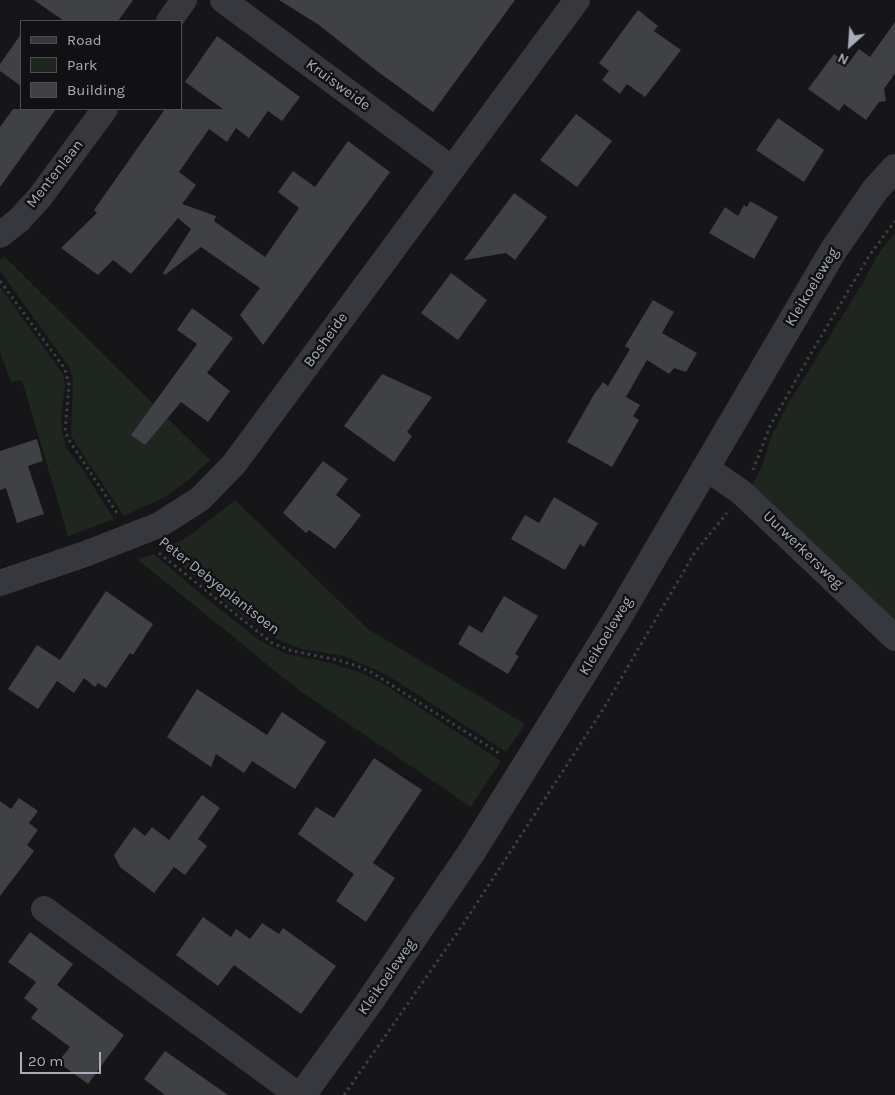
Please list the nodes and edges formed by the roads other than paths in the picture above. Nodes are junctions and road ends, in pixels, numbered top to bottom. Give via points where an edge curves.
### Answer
1 (184, 0) edge
2 (576, 0) edge
3 (240, 5) edge
4 (169, 20) edge
5 (104, 110) edge
6 (895, 168) edge
7 (452, 169) junction
8 (0, 235) edge
9 (706, 468) junction
10 (0, 583) edge
11 (895, 638) edge
12 (44, 909) dead end
13 (298, 1095) edge
14 (302, 1095) edge

1 - 4 street
2 - 7 street, Bosheide
3 - 7 street, Kruisweide
5 - 8 street, Mentenlaan via 40,197
6 - 9 street, Kleikoeleweg via 875,190 833,251
7 - 10 street, Bosheide via 234,464 200,499 174,517 132,537
9 - 11 street, Uurwerkersweg via 741,492
9 - 14 street, Kleikoeleweg via 616,619 432,913
12 - 13 street

